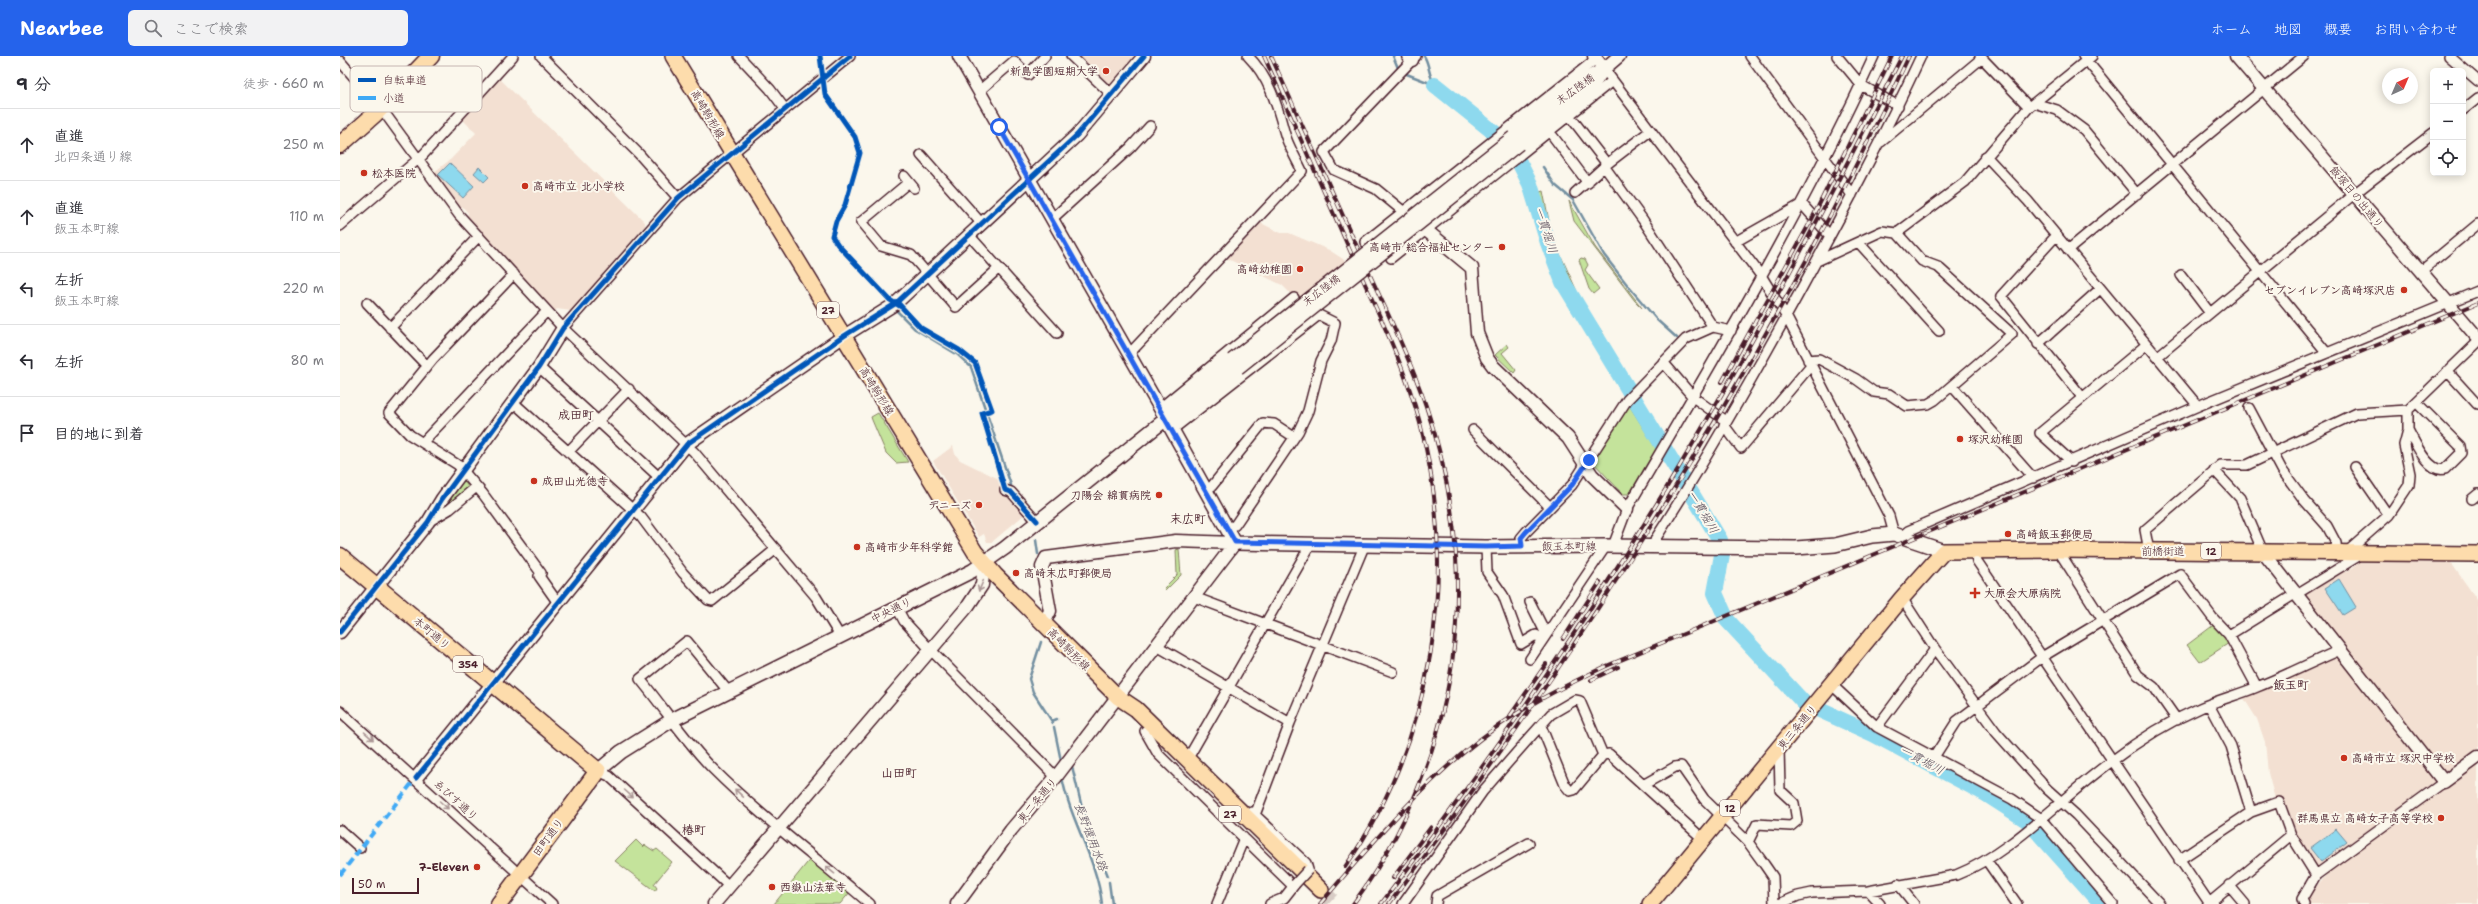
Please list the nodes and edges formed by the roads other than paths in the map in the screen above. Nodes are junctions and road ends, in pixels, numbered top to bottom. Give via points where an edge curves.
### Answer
1 (431, 56) edge
2 (513, 56) edge
3 (541, 56) edge
4 (673, 56) edge
5 (739, 56) edge
6 (850, 56) edge
7 (959, 56) edge
8 (1044, 56) edge
9 (1070, 56) edge
10 (1144, 56) edge
11 (1248, 56) edge
12 (1619, 56) edge
13 (1750, 56) edge
14 (1837, 56) edge
15 (1874, 56) edge
16 (1921, 56) edge
17 (2236, 56) edge
18 (2304, 56) edge
19 (2449, 56) edge
20 (1412, 57) edge
21 (1595, 57) edge
22 (1981, 57) edge
23 (2087, 57) edge
24 (340, 61) edge
25 (421, 66) edge
26 (1604, 69) junction
27 (350, 72) edge
28 (1612, 81) junction
29 (2478, 81) edge
30 (1861, 86) junction
31 (2264, 89) junction
32 (482, 90) edge
33 (979, 91) junction
34 (1112, 95) junction
35 (2478, 98) edge
36 (2032, 105) junction
37 (1898, 106) junction
38 (2466, 108) edge
39 (785, 109) junction
40 (377, 112) edge
41 (384, 112) edge
42 (462, 112) edge
43 (1569, 115) junction
44 (1150, 126) dead end
45 (1549, 131) junction
46 (1650, 131) junction
47 (2430, 135) edge
48 (1879, 144) junction
49 (340, 145) edge
50 (1511, 145) junction
51 (733, 153) junction
52 (921, 154) dead end
53 (1986, 156) junction
54 (419, 159) junction
55 (1824, 159) junction
56 (1606, 165) junction
57 (2172, 165) junction
58 (1029, 180) junction
59 (909, 182) dead end
60 (1588, 183) junction
61 (1575, 193) dead end
62 (2137, 194) junction
63 (2354, 194) junction
64 (1852, 195) junction
65 (678, 198) junction
66 (1802, 204) junction
67 (1404, 212) junction
68 (1052, 219) junction
69 (982, 224) junction
70 (2478, 224) edge
71 (340, 226) edge
72 (1428, 229) junction
73 (1897, 234) junction
74 (969, 235) junction
75 (479, 236) junction
76 (1830, 236) junction
77 (2056, 236) junction
78 (1365, 242) dead end
79 (1735, 242) junction
80 (1858, 243) junction
81 (2068, 250) junction
82 (1391, 258) dead end
83 (1817, 261) junction
84 (999, 268) junction
85 (2260, 272) junction
86 (2420, 272) junction
87 (514, 274) junction
88 (927, 274) junction
89 (2181, 275) dead end
90 (1762, 277) junction
91 (2100, 289) junction
92 (2478, 291) edge
93 (1294, 298) dead end
94 (367, 303) dead end
95 (2448, 304) junction
96 (548, 311) junction
97 (2210, 314) junction
98 (1786, 316) junction
99 (2023, 324) junction
100 (1714, 327) junction
101 (390, 328) junction
102 (564, 328) junction
103 (1731, 331) junction
104 (1939, 331) dead end
105 (1057, 333) dead end
106 (2012, 334) junction
107 (844, 336) junction
108 (2478, 338) edge
109 (2478, 342) edge
110 (2038, 344) junction
111 (2146, 345) junction
112 (2327, 353) junction
113 (1129, 354) junction
114 (2157, 357) junction
115 (1663, 362) junction
116 (1237, 363) junction
117 (1809, 363) junction
118 (427, 366) junction
119 (539, 366) junction
120 (2447, 371) junction
121 (1952, 386) junction
122 (629, 389) junction
123 (1693, 397) junction
124 (2082, 397) junction
125 (513, 402) junction
126 (2417, 403) junction
127 (2477, 404) dead end
128 (2198, 406) junction
129 (2249, 408) dead end
130 (2408, 410) junction
131 (1166, 419) junction
132 (599, 420) junction
133 (1725, 423) junction
134 (1473, 430) dead end
135 (2408, 430) junction
136 (1294, 437) junction
137 (423, 442) junction
138 (687, 444) junction
139 (568, 452) junction
140 (2272, 453) junction
141 (2072, 462) junction
142 (1585, 466) junction
143 (2354, 467) dead end
144 (2214, 470) junction
145 (463, 471) junction
146 (660, 478) junction
147 (2033, 478) junction
148 (475, 488) junction
149 (1005, 490) dead end
150 (1206, 490) junction
151 (1550, 506) junction
152 (1627, 509) junction
153 (634, 510) junction
154 (2388, 515) junction
155 (1037, 521) junction
156 (428, 522) junction
157 (1228, 529) junction
158 (1898, 535) junction
159 (1235, 542) junction
160 (1312, 544) junction
161 (1365, 544) junction
162 (1522, 546) junction
163 (1609, 546) junction
164 (1486, 547) junction
165 (1653, 547) junction
166 (776, 549) junction
167 (1975, 550) junction
168 (2058, 550) junction
169 (1944, 551) junction
170 (2149, 551) junction
171 (2263, 552) junction
172 (2342, 552) junction
173 (2364, 553) junction
174 (2478, 554) edge
175 (340, 556) edge
176 (984, 563) junction
177 (376, 587) junction
178 (2295, 595) junction
179 (1194, 597) junction
180 (1902, 598) junction
181 (1530, 602) dead end
182 (558, 603) junction
183 (897, 608) junction
184 (2103, 619) junction
185 (1044, 623) junction
186 (1264, 625) junction
187 (340, 632) edge
188 (2229, 635) junction
189 (840, 636) junction
190 (1544, 637) junction
191 (1157, 646) junction
192 (1323, 646) junction
193 (1935, 649) junction
194 (930, 650) junction
195 (2340, 650) junction
196 (2042, 656) junction
197 (1530, 659) dead end
198 (1393, 672) dead end
199 (492, 684) junction
200 (1832, 685) junction
201 (2257, 687) junction
202 (1228, 688) junction
203 (728, 692) junction
204 (1118, 697) junction
205 (2209, 705) junction
206 (1976, 707) junction
207 (340, 711) edge
208 (672, 720) junction
209 (2177, 720) junction
210 (1149, 723) junction
211 (1290, 723) junction
212 (1541, 726) junction
213 (1877, 727) junction
214 (1779, 748) junction
215 (1191, 753) junction
216 (1603, 754) junction
217 (1934, 757) junction
218 (2478, 757) edge
219 (2112, 760) junction
220 (598, 771) junction
221 (1056, 777) junction
222 (416, 778) junction
223 (2444, 782) junction
224 (1644, 785) junction
225 (2061, 801) junction
226 (2251, 812) junction
227 (1255, 815) junction
228 (1723, 816) junction
229 (2039, 819) junction
230 (779, 828) junction
231 (340, 830) edge
232 (2291, 835) junction
233 (1244, 838) junction
234 (1703, 839) junction
235 (1748, 842) junction
236 (1529, 843) dead end
237 (360, 848) dead end
238 (2179, 860) junction
239 (1987, 861) junction
240 (520, 875) junction
241 (2316, 875) junction
242 (1898, 884) junction
243 (1294, 885) junction
244 (2229, 885) junction
245 (729, 886) junction
246 (1868, 891) junction
247 (1318, 893) tunnel mouth
248 (1800, 900) edge
249 (499, 904) edge
250 (552, 904) edge
251 (714, 904) edge
252 (870, 904) edge
253 (957, 904) edge
254 (1217, 904) edge
255 (1270, 904) edge
256 (1403, 904) edge
257 (1436, 904) edge
258 (1650, 904) edge
259 (1774, 904) edge
260 (1779, 904) edge
261 (1880, 904) edge
262 (1914, 904) edge
263 (2017, 904) edge
264 (2113, 904) edge
265 (2160, 904) edge
266 (2209, 904) edge
267 (2245, 904) edge
268 (2304, 904) edge

1 - 25 highway
2 - 32 street
3 - 65 street via 639,154
4 - 51 main road, 高崎駒形線 / 27
5 - 39 street
6 - 39 street
7 - 33 street
8 - 33 street via 1028,75 1014,61
9 - 34 street
10 - 34 street
11 - 113 street via 1260,69 1302,171
12 - 26 street
13 - 55 street
14 - 30 street
15 - 30 street
16 - 37 street
17 - 31 street, 飯塚日の出通り
18 - 31 street
19 - 29 street
20 - 67 street via 1324,152 1334,170 1376,189
21 - 26 street
21 - 50 street
22 - 36 street
22 - 48 street
23 - 36 street
23 - 57 street
24 - 27 street
26 - 28 street
26 - 50 street, 末広陸橋 via 1586,78
28 - 43 street
28 - 46 street
30 - 37 street
30 - 55 street
31 - 57 street
31 - 63 street, 飯塚日の出通り
33 - 58 street
34 - 58 street via 1077,135
35 - 38 street
36 - 53 street
36 - 62 street via 2057,110 2084,130
37 - 48 street
39 - 51 street
40 - 49 highway
41 - 54 street
42 - 54 street
43 - 45 street
43 - 56 street
44 - 68 street via 1130,148
45 - 50 street
45 - 60 street
46 - 56 street
46 - 79 street
47 - 63 street
48 - 64 street
50 - 67 street
50 - 72 street
50 - 116 street, 末広陸橋, bridge
51 - 65 street
51 - 107 main road, 高崎駒形線 / 27
52 - 69 street
53 - 73 street via 1965,182
53 - 77 street
54 - 71 street
54 - 75 street via 459,215
55 - 64 street
55 - 66 street
56 - 60 street
56 - 100 street
57 - 62 street
57 - 85 street
58 - 68 street
58 - 69 street
59 - 88 street via 885,197 861,222 884,243 911,255
60 - 61 street
62 - 81 street
63 - 85 street
63 - 86 street, 飯塚日の出通り
64 - 76 street
65 - 102 street
66 - 76 street
66 - 79 street
66 - 90 street
67 - 72 street
67 - 78 street
68 - 113 street
69 - 74 street
70 - 86 street
72 - 82 street
72 - 142 street via 1472,268 1477,333 1487,358 1568,438
73 - 80 street via 1882,231
73 - 106 street via 1922,261 1938,267
74 - 84 street
74 - 88 street
75 - 87 street
75 - 101 street
76 - 83 street
77 - 81 street
77 - 99 street via 2001,296
79 - 90 street
80 - 83 street
80 - 104 street
81 - 91 street
83 - 98 street
84 - 88 street via 956,307
84 - 105 street
85 - 97 street
85 - 112 street
86 - 95 street, 飯塚日の出通り
87 - 96 street
87 - 118 street
88 - 107 street via 895,304
89 - 97 street
90 - 98 street
90 - 103 street
91 - 110 street
91 - 111 street
92 - 95 street
93 - 116 street
94 - 101 street
95 - 108 street, 飯塚日の出通り
95 - 112 street
96 - 102 street
96 - 137 street
97 - 114 street
98 - 117 street
98 - 133 street
99 - 106 street
99 - 110 street
100 - 103 street
100 - 115 street via 1686,339
101 - 118 street
102 - 119 street
102 - 122 street
103 - 123 street
106 - 121 street
107 - 138 street
107 - 176 main road, 高崎駒形線 / 27
109 - 120 street
110 - 124 street
111 - 114 street
111 - 124 street
112 - 128 street
113 - 131 street
114 - 128 street
115 - 123 street
115 - 142 street via 1633,392
116 - 131 street
116 - 131 street, 末広陸橋 via 1169,411
116 - 136 street via 1319,315 1335,323 1331,341 1321,361 1308,411
117 - 121 street via 1819,359 1874,392 1889,394 1907,406 1928,404
117 - 133 street via 1741,448
117 - 158 street
118 - 137 street via 389,413 410,435
119 - 125 street
119 - 132 street
120 - 126 street
120 - 127 street
121 - 147 street
122 - 132 street
122 - 138 street
123 - 133 street
123 - 152 street
124 - 141 street via 2040,434
125 - 139 street
125 - 145 street
126 - 130 street
126 - 135 street via 2460,446 2461,453 2444,469 2439,469 2418,452
128 - 141 street
129 - 140 street
130 - 135 street
130 - 140 street via 2357,413
131 - 150 main road
131 - 155 main road, 中央通り
132 - 139 street
132 - 146 street
133 - 165 street
134 - 151 street
135 - 154 street via 2404,445 2410,481 2408,489
136 - 150 street via 1274,424 1263,423
136 - 157 street via 1235,525
137 - 145 street
138 - 146 street
138 - 166 street
139 - 153 street
140 - 144 street via 2247,465 2221,465
140 - 172 street via 2304,500 2327,526
141 - 147 street
142 - 151 street via 1572,485
142 - 152 street
143 - 154 street
144 - 170 street via 2145,530
144 - 171 street via 2240,498
145 - 148 street
145 - 156 street
146 - 153 street
147 - 158 street
148 - 156 street via 450,509
148 - 182 street via 530,558
149 - 155 street via 1011,492
150 - 157 main road
151 - 162 street via 1521,538
152 - 163 street
153 - 166 street via 712,602
153 - 182 street
154 - 172 street
155 - 176 main road, 中央通り
156 - 177 street
157 - 159 main road
158 - 165 main road, 飯玉本町線 via 1872,536 1824,546
158 - 169 main road, 飯玉本町線
159 - 160 main road, 飯玉本町線
159 - 179 street, 東二条通り
159 - 185 street via 1176,541 1046,558 1042,567 1050,611
160 - 161 main road, 飯玉本町線
160 - 186 street
161 - 164 main road, 飯玉本町線
161 - 192 street
162 - 163 main road, 飯玉本町線
162 - 164 main road, 飯玉本町線
163 - 165 main road, 飯玉本町線
163 - 190 street
164 - 190 street via 1488,572 1503,595 1521,644 1536,635
166 - 189 street via 825,609
167 - 168 main road, 前橋街道 / 12
167 - 169 main road, 前橋街道 / 12
167 - 196 street via 1977,561
168 - 170 main road, 前橋街道 / 12
168 - 184 street
169 - 180 main road, 東三条通り / 12
170 - 171 main road, 前橋街道 / 12
171 - 172 main road, 前橋街道 / 12
171 - 178 street
172 - 173 main road, 前橋街道 / 12
173 - 174 main road, 前橋街道 / 12
173 - 178 street
175 - 177 highway, 本町通り / 354
176 - 183 main road, 中央通り
176 - 185 main road, 高崎駒形線 / 27
176 -> 194 street via 982,585 968,606
177 - 187 street
177 - 199 highway, 本町通り / 354
178 - 188 street
178 - 195 street
179 - 186 street
179 - 191 street, 東二条通り
180 - 193 street
180 - 200 main road, 東三条通り / 12
181 - 190 street
182 - 199 street
183 - 189 main road, 中央通り
183 - 194 street via 904,621
184 - 188 street via 2180,574
184 - 196 street
184 - 209 street via 2138,675 2154,687
185 - 204 main road, 高崎駒形線 / 27
186 - 192 street
186 - 202 street
188 - 201 street
189 - 203 main road, 中央通り
190 - 197 street
191 - 202 street
191 - 204 street, 東二条通り
192 - 198 street
192 - 211 street
193 - 206 street
193 - 213 street
194 - 221 street
194 - 230 street
195 - 201 street
195 - 223 street
196 - 206 street
196 - 219 street
199 - 220 highway, 本町通り / 354
199 - 222 street
200 - 213 street
200 - 214 main road, 東三条通り / 12
201 - 205 street
202 - 211 street
202 - 215 street
203 - 208 main road, 中央通り
203 - 208 street via 687,641 685,642 640,679
204 - 210 main road, 高崎駒形線 / 27 via 1136,709
204 - 221 street, 東二条通り
205 - 209 street
205 - 226 street via 2231,746
206 - 217 street via 1957,721
206 - 225 street via 2047,789
207 -> 222 street, ゑびす通り
208 - 220 main road, 中央通り via 621,752
230 -> 208 street via 713,769
209 - 219 street
210 - 215 street
210 - 233 street via 1158,754
210 - 247 main road, 高崎駒形線 / 27
211 - 227 street
212 - 216 street via 1551,714 1575,700 1580,701
212 - 216 street via 1565,785 1570,791 1574,790
212 - 256 street via 1483,791
213 - 217 street
214 - 228 main road, 東三条通り / 12
214 - 235 street via 1780,790 1794,803 1797,821 1791,826 1758,824
215 - 227 street
216 - 224 street via 1609,754
217 - 229 street via 2012,799
218 - 223 street
219 - 225 street
219 - 238 street
220 - 240 highway, 田町通り
220 -> 245 street via 609,776
221 - 253 street, 東二条通り via 1011,830
222 -> 240 street, ゑびす通り
223 - 241 street
224 - 228 street via 1681,766 1704,799
224 - 234 street
225 - 229 street
225 - 265 street
226 - 232 street via 2279,802
226 - 238 street
227 - 243 street, bridge via 1306,863 1308,870
228 - 234 main road, 東三条通り / 12
228 - 235 street
229 - 239 street
229 - 264 street
230 - 245 street
252 -> 230 street
231 - 237 street
232 - 241 street
232 - 244 street
233 - 243 street
233 - 254 street
234 - 258 main road, 東三条通り / 12
235 - 259 street via 1773,877
236 - 257 street via 1437,896
238 - 266 street
239 - 242 street via 1956,875
239 - 263 street
240 - 249 highway, 田町通り
240 - 250 street, ゑびす通り
241 - 268 street via 2302,899
242 - 246 street
242 - 262 street
243 - 255 street via 1284,898
244 - 266 street
244 - 267 street
245 - 251 street
246 - 248 street
246 - 261 street
248 - 260 street

